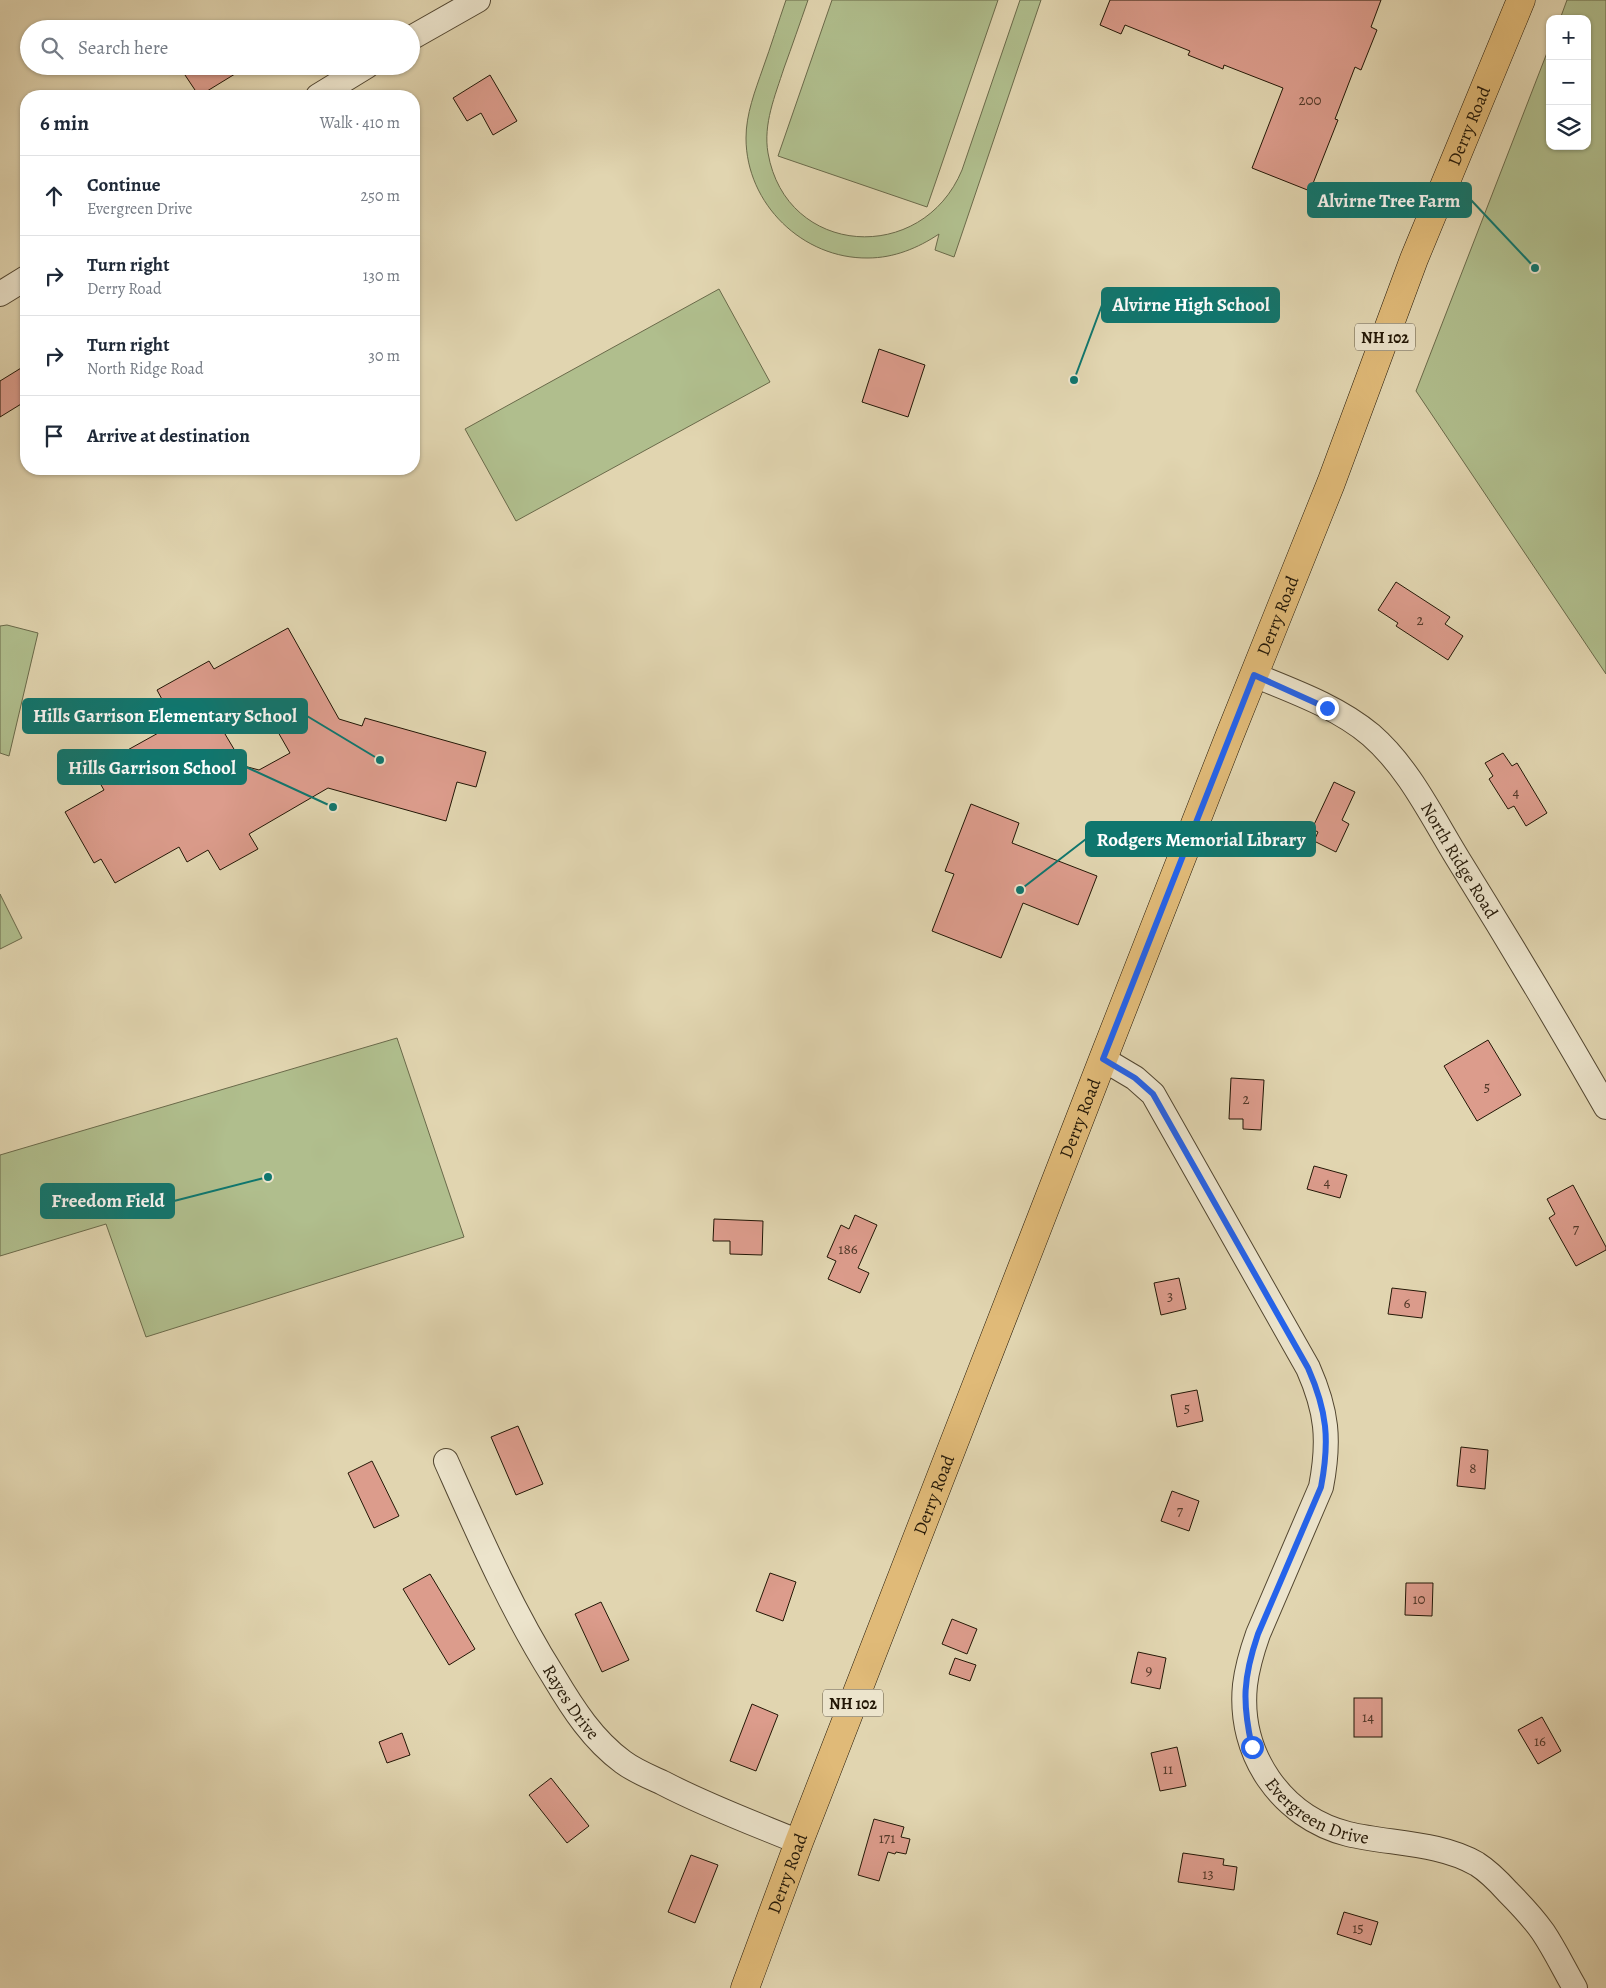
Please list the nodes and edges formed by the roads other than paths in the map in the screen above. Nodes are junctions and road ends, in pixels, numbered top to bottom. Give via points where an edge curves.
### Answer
1 (478, 0) edge
2 (1521, 0) edge
3 (420, 33) edge
4 (352, 75) edge
5 (328, 90) edge
6 (20, 282) edge
7 (0, 294) edge
8 (1254, 675) junction
9 (1103, 1059) junction
10 (1606, 1107) edge
11 (446, 1461) dead end
12 (799, 1842) junction
13 (745, 1988) edge
14 (1575, 1988) edge

1 - 3 street
2 - 8 main road, Derry Road / NH 102 via 1414,260 1331,483
4 - 5 street
6 - 7 street
8 - 9 main road, Derry Road / NH 102
8 - 10 street, North Ridge Road via 1352,721 1372,736 1404,771 1540,992
9 - 12 main road, Derry Road / NH 102
9 - 14 street, Evergreen Drive via 1135,1078 1153,1094 1308,1368 1318,1390 1324,1416 1327,1439 1321,1487 1258,1634 1245,1686 1246,1717 1252,1747 1264,1775 1286,1801 1313,1819 1347,1834 1448,1852 1477,1864 1500,1884 1542,1931
11 - 12 street, Rayes Drive via 484,1547 535,1645 577,1714 606,1748 646,1775
12 - 13 main road, Derry Road / NH 102

